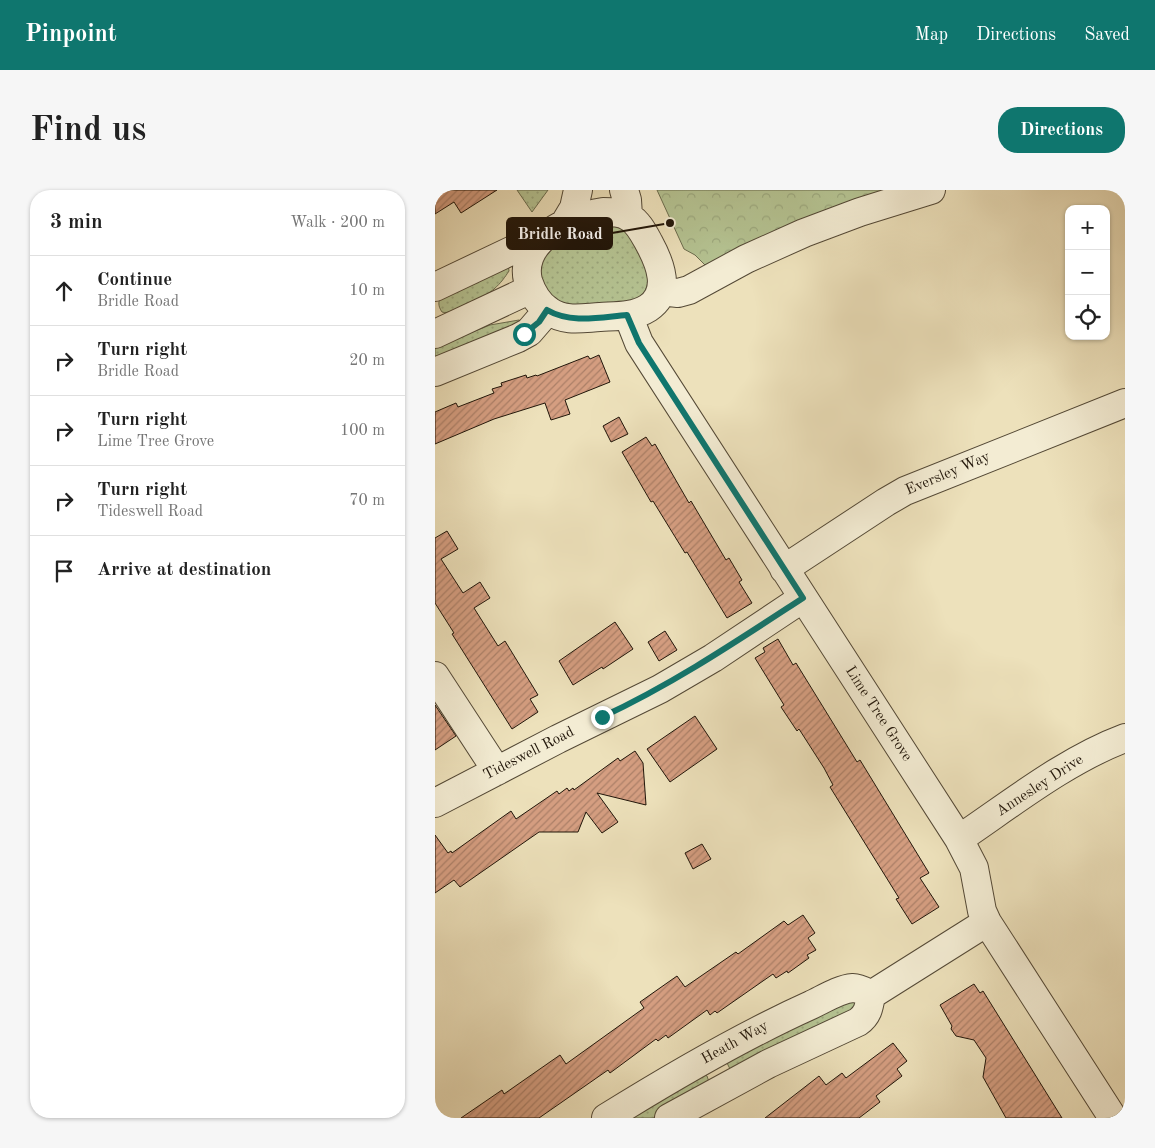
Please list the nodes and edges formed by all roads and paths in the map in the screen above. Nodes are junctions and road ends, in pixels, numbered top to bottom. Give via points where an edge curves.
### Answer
1 (578, 190) edge
2 (624, 190) edge
3 (931, 190) edge
4 (629, 216) junction
5 (565, 223) junction
6 (533, 248) junction
7 (435, 287) edge
8 (531, 289) junction
9 (661, 291) junction
10 (547, 310) junction
11 (627, 315) junction
12 (437, 328) edge
13 (435, 372) edge
14 (1125, 403) edge
15 (784, 569) junction
16 (803, 598) junction
17 (435, 676) edge
18 (1125, 738) edge
19 (497, 771) junction
20 (435, 803) edge
21 (959, 839) junction
22 (987, 922) junction
23 (871, 995) junction
24 (710, 1057) junction
25 (726, 1086) junction
26 (606, 1118) edge
27 (669, 1118) edge
28 (1113, 1118) edge

1 - 5 street
2 - 4 street
3 - 9 street via 804,233 689,290 678,293
4 - 5 street via 603,212 587,214
4 - 9 street via 645,235 658,260 662,275
5 - 6 street
6 - 7 street via 513,250
6 - 8 street via 527,276
8 - 10 street
8 - 12 street
9 - 11 street via 649,307
10 - 11 street via 570,319
10 - 13 street via 529,332
11 - 15 street, Lime Tree Grove via 639,343
14 - 15 street, Eversley Way via 905,491
15 - 16 street, Lime Tree Grove
16 - 19 street, Tideswell Road via 660,689
16 - 21 street, Lime Tree Grove
17 - 19 street
18 - 21 street, Annesley Drive via 1057,773
19 - 20 street, Tideswell Road
21 - 22 street, Lime Tree Grove via 974,868
22 - 23 street
22 - 28 street, Lime Tree Grove
23 - 24 street, Heath Way via 854,988 843,991 783,1017
23 - 25 street via 869,1008 858,1022
24 - 25 street
24 - 26 street, Heath Way
25 - 27 street

